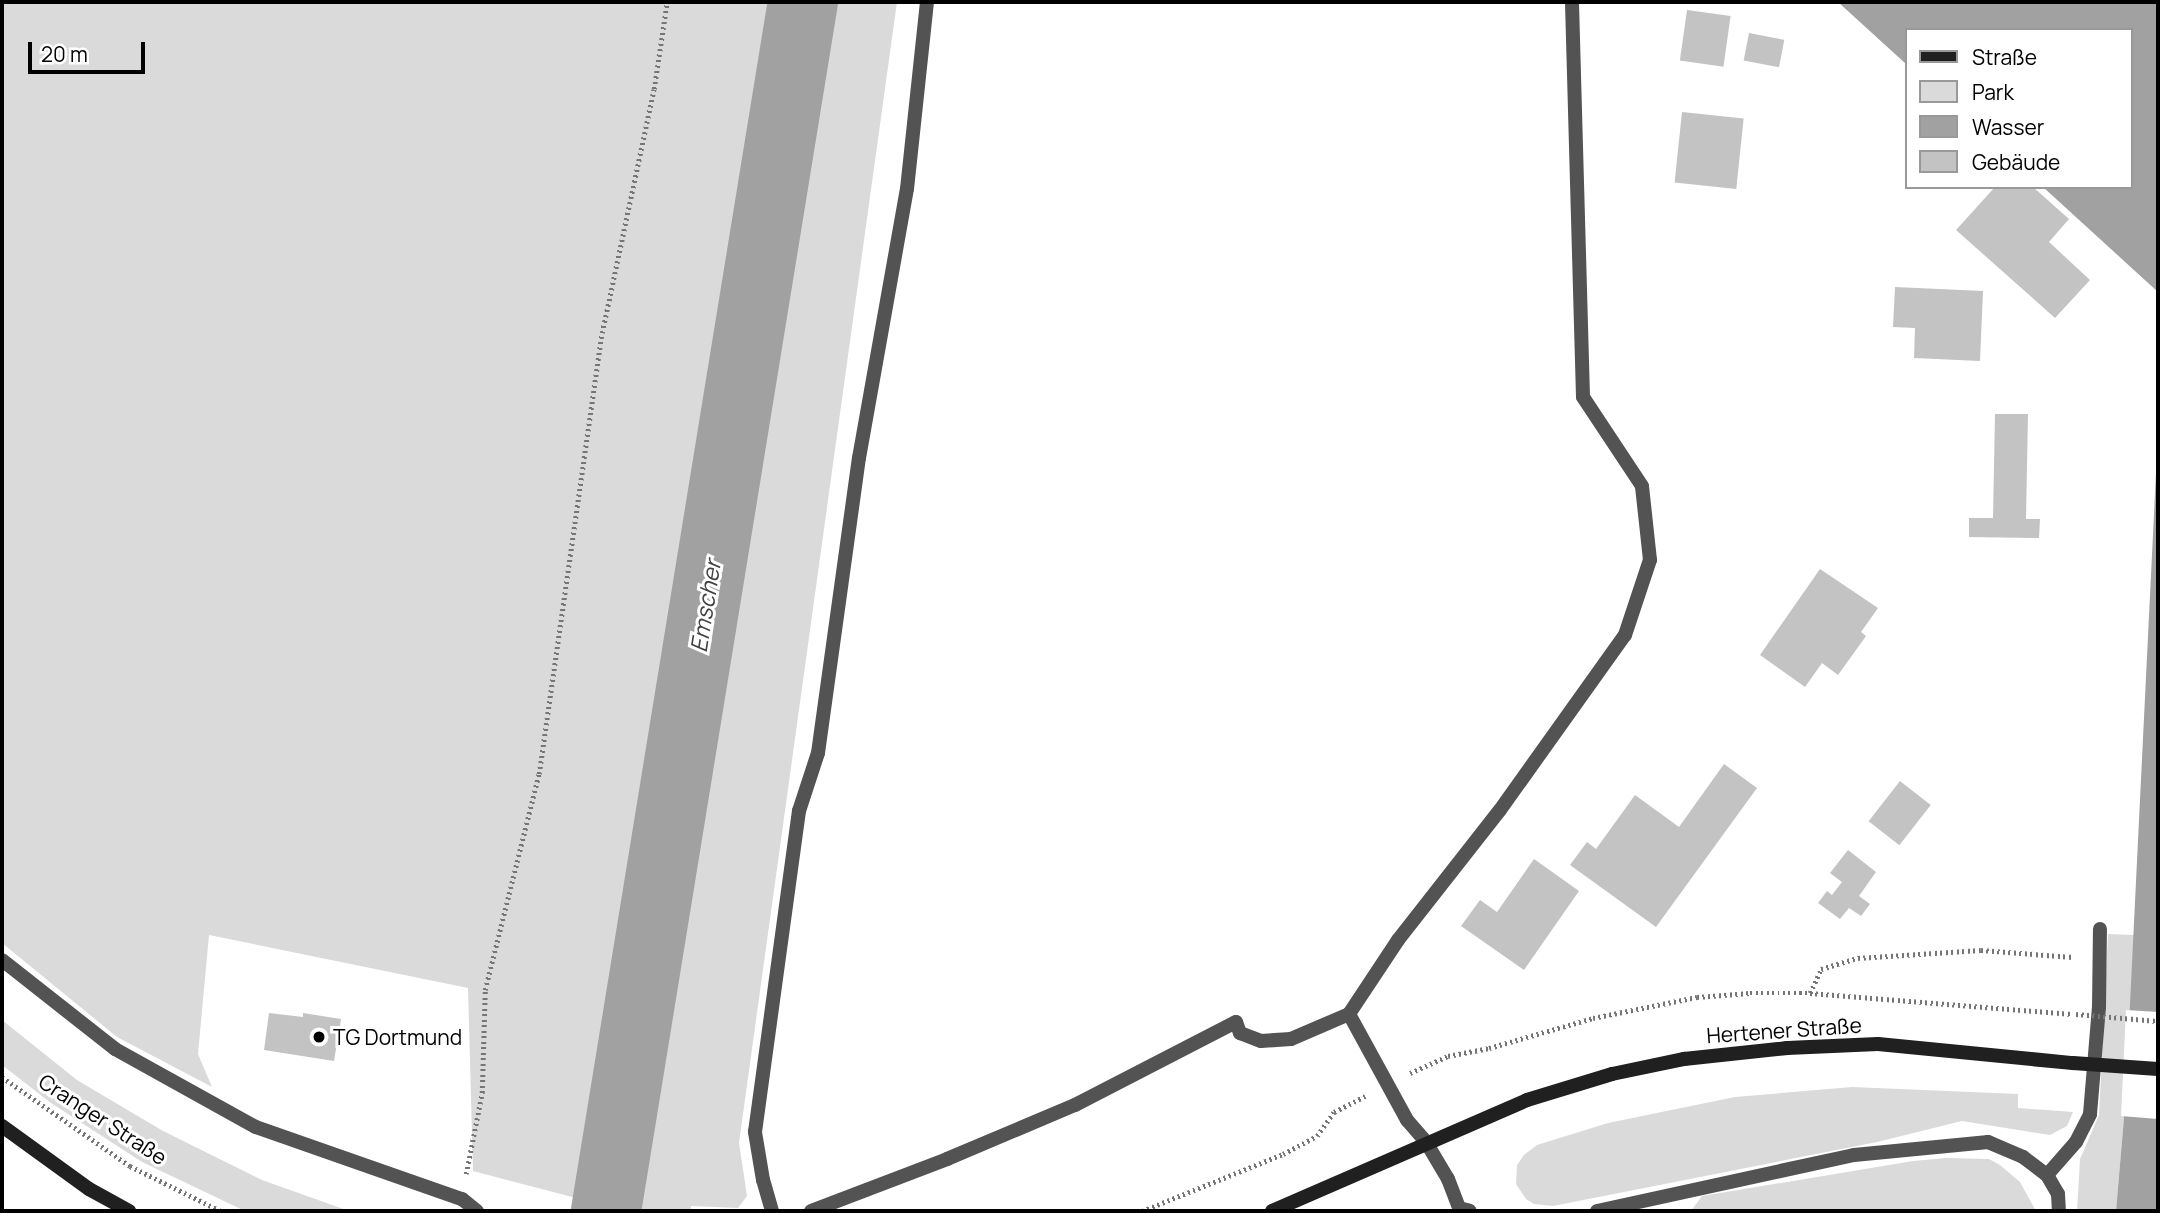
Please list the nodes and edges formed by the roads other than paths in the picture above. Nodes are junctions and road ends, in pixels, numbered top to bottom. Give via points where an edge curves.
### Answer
1 (927, 2) edge
2 (1572, 2) edge
3 (2100, 929) dead end
4 (2, 960) edge
5 (1349, 1014) junction
6 (2158, 1069) edge
7 (2, 1126) edge
8 (1426, 1142) junction
9 (2047, 1175) junction
10 (1460, 1210) edge
11 (129, 1211) edge
12 (477, 1211) edge
13 (772, 1211) edge
14 (811, 1211) edge
15 (1272, 1211) edge
16 (1597, 1211) edge
17 (2059, 1211) edge

1 - 13 lane via 907,189 859,458 818,753 799,811 755,1132
2 - 5 lane via 1583,397 1642,486 1650,560 1625,635 1500,810 1398,940
3 - 9 lane via 2090,1114 2076,1142
4 - 12 lane via 115,1049 256,1127 462,1199
5 - 8 lane via 1407,1120
5 - 14 lane via 1291,1039 1261,1041 1240,1033 1236,1022 1075,1105
6 - 8 main road, Hertener Straße, bridge via 1878,1044 1787,1048 1684,1059 1612,1074 1527,1100
7 - 11 main road via 89,1189
8 - 10 lane
8 - 15 main road, Hertener Straße
9 - 16 lane via 2024,1157 1987,1142 1854,1156
9 - 17 lane via 2059,1194

